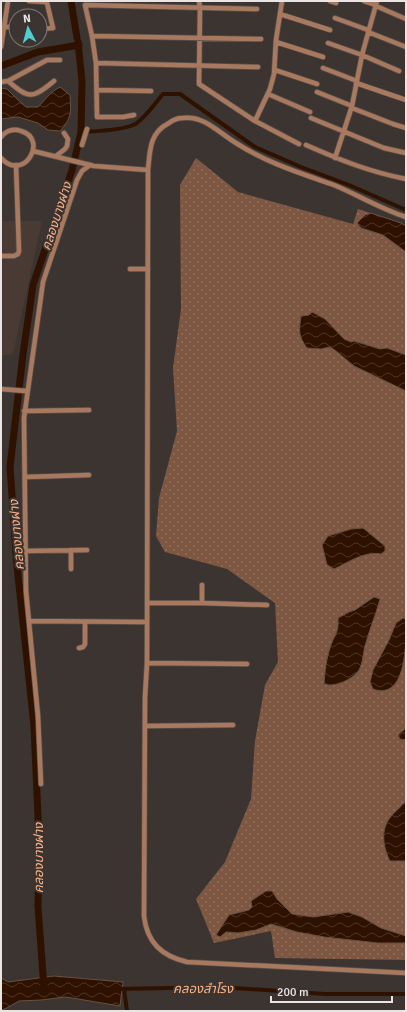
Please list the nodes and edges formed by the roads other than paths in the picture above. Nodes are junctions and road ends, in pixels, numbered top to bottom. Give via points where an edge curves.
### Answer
1 (8, 1) edge
2 (29, 1) edge
3 (198, 1) edge
4 (282, 1) edge
5 (330, 1) edge
6 (364, 1) edge
7 (336, 3) dead end
8 (376, 4) edge
9 (200, 8) junction
10 (257, 9) dead end
11 (280, 14) junction
12 (335, 18) dead end
13 (406, 19) edge
14 (2, 27) edge
15 (48, 28) edge
16 (330, 30) dead end
17 (368, 31) junction
18 (92, 36) junction
19 (199, 38) junction
20 (261, 39) dead end
21 (276, 42) junction
22 (328, 43) dead end
23 (1, 46) edge
24 (406, 47) edge
25 (362, 55) junction
26 (323, 57) dead end
27 (60, 60) dead end
28 (96, 63) junction
29 (199, 66) junction
30 (258, 67) dead end
31 (323, 68) dead end
32 (275, 70) junction
33 (398, 71) dead end
34 (8, 81) junction
35 (54, 81) dead end
36 (1, 82) edge
37 (356, 82) junction
38 (317, 84) dead end
39 (97, 90) junction
40 (151, 91) dead end
41 (317, 92) dead end
42 (268, 94) junction
43 (406, 100) edge
44 (352, 107) junction
45 (310, 112) dead end
46 (134, 115) dead end
47 (312, 118) dead end
48 (255, 121) junction
49 (406, 128) edge
50 (87, 129) dead end
51 (344, 131) junction
52 (64, 133) dead end
53 (1, 137) edge
54 (299, 144) dead end
55 (82, 145) dead end
56 (306, 145) dead end
57 (33, 151) junction
58 (406, 154) edge
59 (56, 156) junction
60 (1, 158) edge
61 (335, 158) junction
62 (16, 165) junction
63 (90, 165) junction
64 (148, 170) junction
65 (406, 179) edge
66 (406, 217) edge
67 (1, 256) edge
68 (148, 269) junction
69 (130, 270) dead end
70 (1, 389) edge
71 (26, 391) junction
72 (89, 410) dead end
73 (24, 411) junction
74 (89, 475) dead end
75 (25, 477) junction
76 (71, 550) junction
77 (87, 550) dead end
78 (24, 551) junction
79 (71, 569) dead end
80 (202, 585) dead end
81 (147, 603) junction
82 (202, 603) junction
83 (267, 605) dead end
84 (29, 621) junction
85 (85, 622) junction
86 (147, 622) junction
87 (79, 648) dead end
88 (147, 663) junction
89 (247, 664) dead end
90 (233, 725) dead end
91 (145, 726) junction
92 (41, 784) dead end
93 (406, 973) edge

1 - 14 street
2 - 15 street via 47,3 53,28
3 - 9 street
4 - 11 street
5 - 7 street
6 - 8 street
8 - 13 street
8 - 17 street
9 - 10 street
9 - 18 street via 85,5
9 - 19 street
11 - 16 street
11 - 21 street
12 - 17 street
14 - 23 street
17 - 24 street
17 - 25 street
18 - 19 street
18 - 28 street
19 - 20 street
19 - 29 street
21 - 26 street
21 - 32 street
22 - 25 street
25 - 33 street
25 - 37 street
27 - 34 street via 43,62
28 - 29 street
28 - 39 street
29 - 30 street
29 - 48 street via 198,84
31 - 37 street
32 - 38 street
32 - 42 street
34 - 35 street via 20,92 33,95 40,93
34 - 36 street
37 - 43 street
37 - 44 street
39 - 40 street
39 - 46 street via 97,117
41 - 44 street
42 - 45 street
42 - 48 street
44 - 49 street
44 - 51 street
47 - 51 street
48 - 54 street
50 - 55 street
51 - 58 street via 384,148
51 - 61 street
52 - 59 street via 68,139 67,146
53 - 57 street via 9,131 25,132 32,140
56 - 61 street
57 - 59 street
57 - 62 street via 27,161
59 - 63 street
60 - 62 street
61 - 65 street via 379,174
62 - 67 street via 19,251 14,256
63 - 64 street
63 - 71 street via 82,171 78,180 45,274
64 - 66 street via 150,145 158,130 173,120 191,118 208,124 263,159
64 - 68 street
68 - 69 street
68 - 81 street
70 - 71 street
71 - 73 street
72 - 73 street
73 - 75 street
74 - 75 street
75 - 78 street
76 - 77 street
76 - 78 street
76 - 79 street
78 - 84 street
80 - 82 street
81 - 82 street
81 - 86 street
82 - 83 street
84 - 85 street
84 - 92 street via 38,716
85 - 86 street
85 - 87 street via 85,644
86 - 88 street
88 - 89 street
88 - 91 street
90 - 91 street
91 - 93 street via 144,916 148,934 154,945 174,959 187,962

